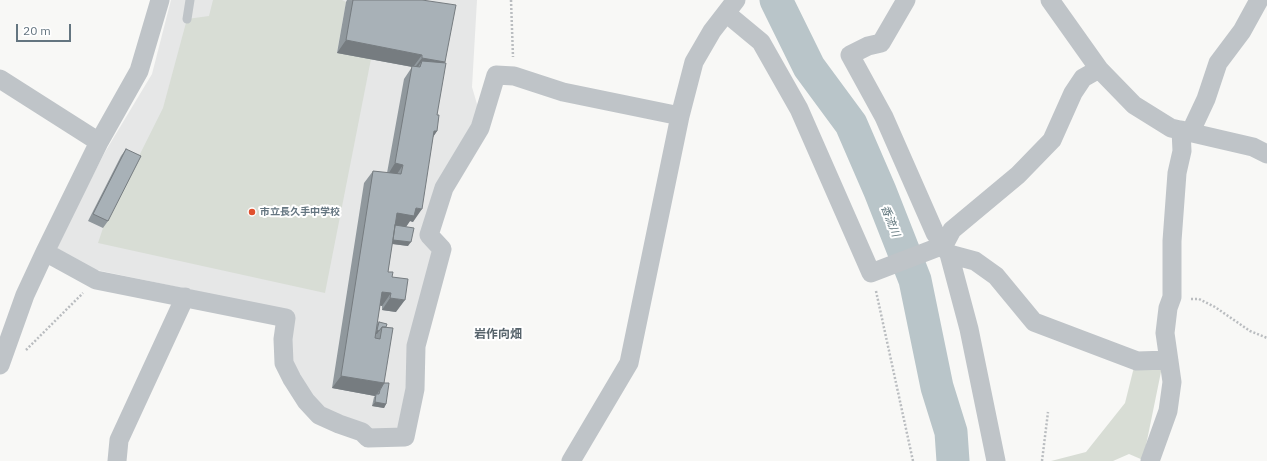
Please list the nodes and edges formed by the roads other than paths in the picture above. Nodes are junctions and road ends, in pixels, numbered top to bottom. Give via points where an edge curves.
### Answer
1 (160, 0) edge
2 (190, 0) edge
3 (906, 0) edge
4 (1050, 0) edge
5 (1259, 0) edge
6 (731, 6) edge
7 (187, 19) dead end
8 (1099, 69) junction
9 (0, 79) edge
10 (680, 116) junction
11 (1186, 131) junction
12 (100, 142) junction
13 (1267, 154) edge
14 (946, 250) junction
15 (45, 252) junction
16 (185, 298) junction
17 (1169, 360) junction
18 (0, 365) edge
19 (117, 461) edge
20 (571, 461) edge
21 (996, 461) edge
22 (1150, 461) edge

1 - 12 street via 139,71
2 - 7 lane
3 - 14 street via 881,43 850,55 884,116 935,233
4 - 8 street
5 - 11 street via 1242,31 1218,63 1206,99
6 - 10 street via 712,31 694,62
6 - 14 street via 761,42 798,109 871,273
8 - 11 street via 1134,105 1171,128
8 - 14 street via 1083,78 1052,140 1018,175 952,230
9 - 12 street
10 - 16 street via 563,92 514,76 496,75 480,128 444,188 428,235 442,249 416,346 414,389 405,437 368,438 362,432 319,414 306,402 284,363 283,339 286,318
10 - 20 street via 629,363
11 - 13 street via 1253,147
11 - 17 street via 1177,173 1172,241 1172,297 1168,308 1166,333
12 - 15 street
14 - 17 street via 975,261 996,276 1034,322 1137,361
14 - 21 street via 970,329
15 - 16 street via 96,280
15 - 18 street via 25,296
16 - 19 street via 119,440
17 - 22 street via 1172,382 1168,411

